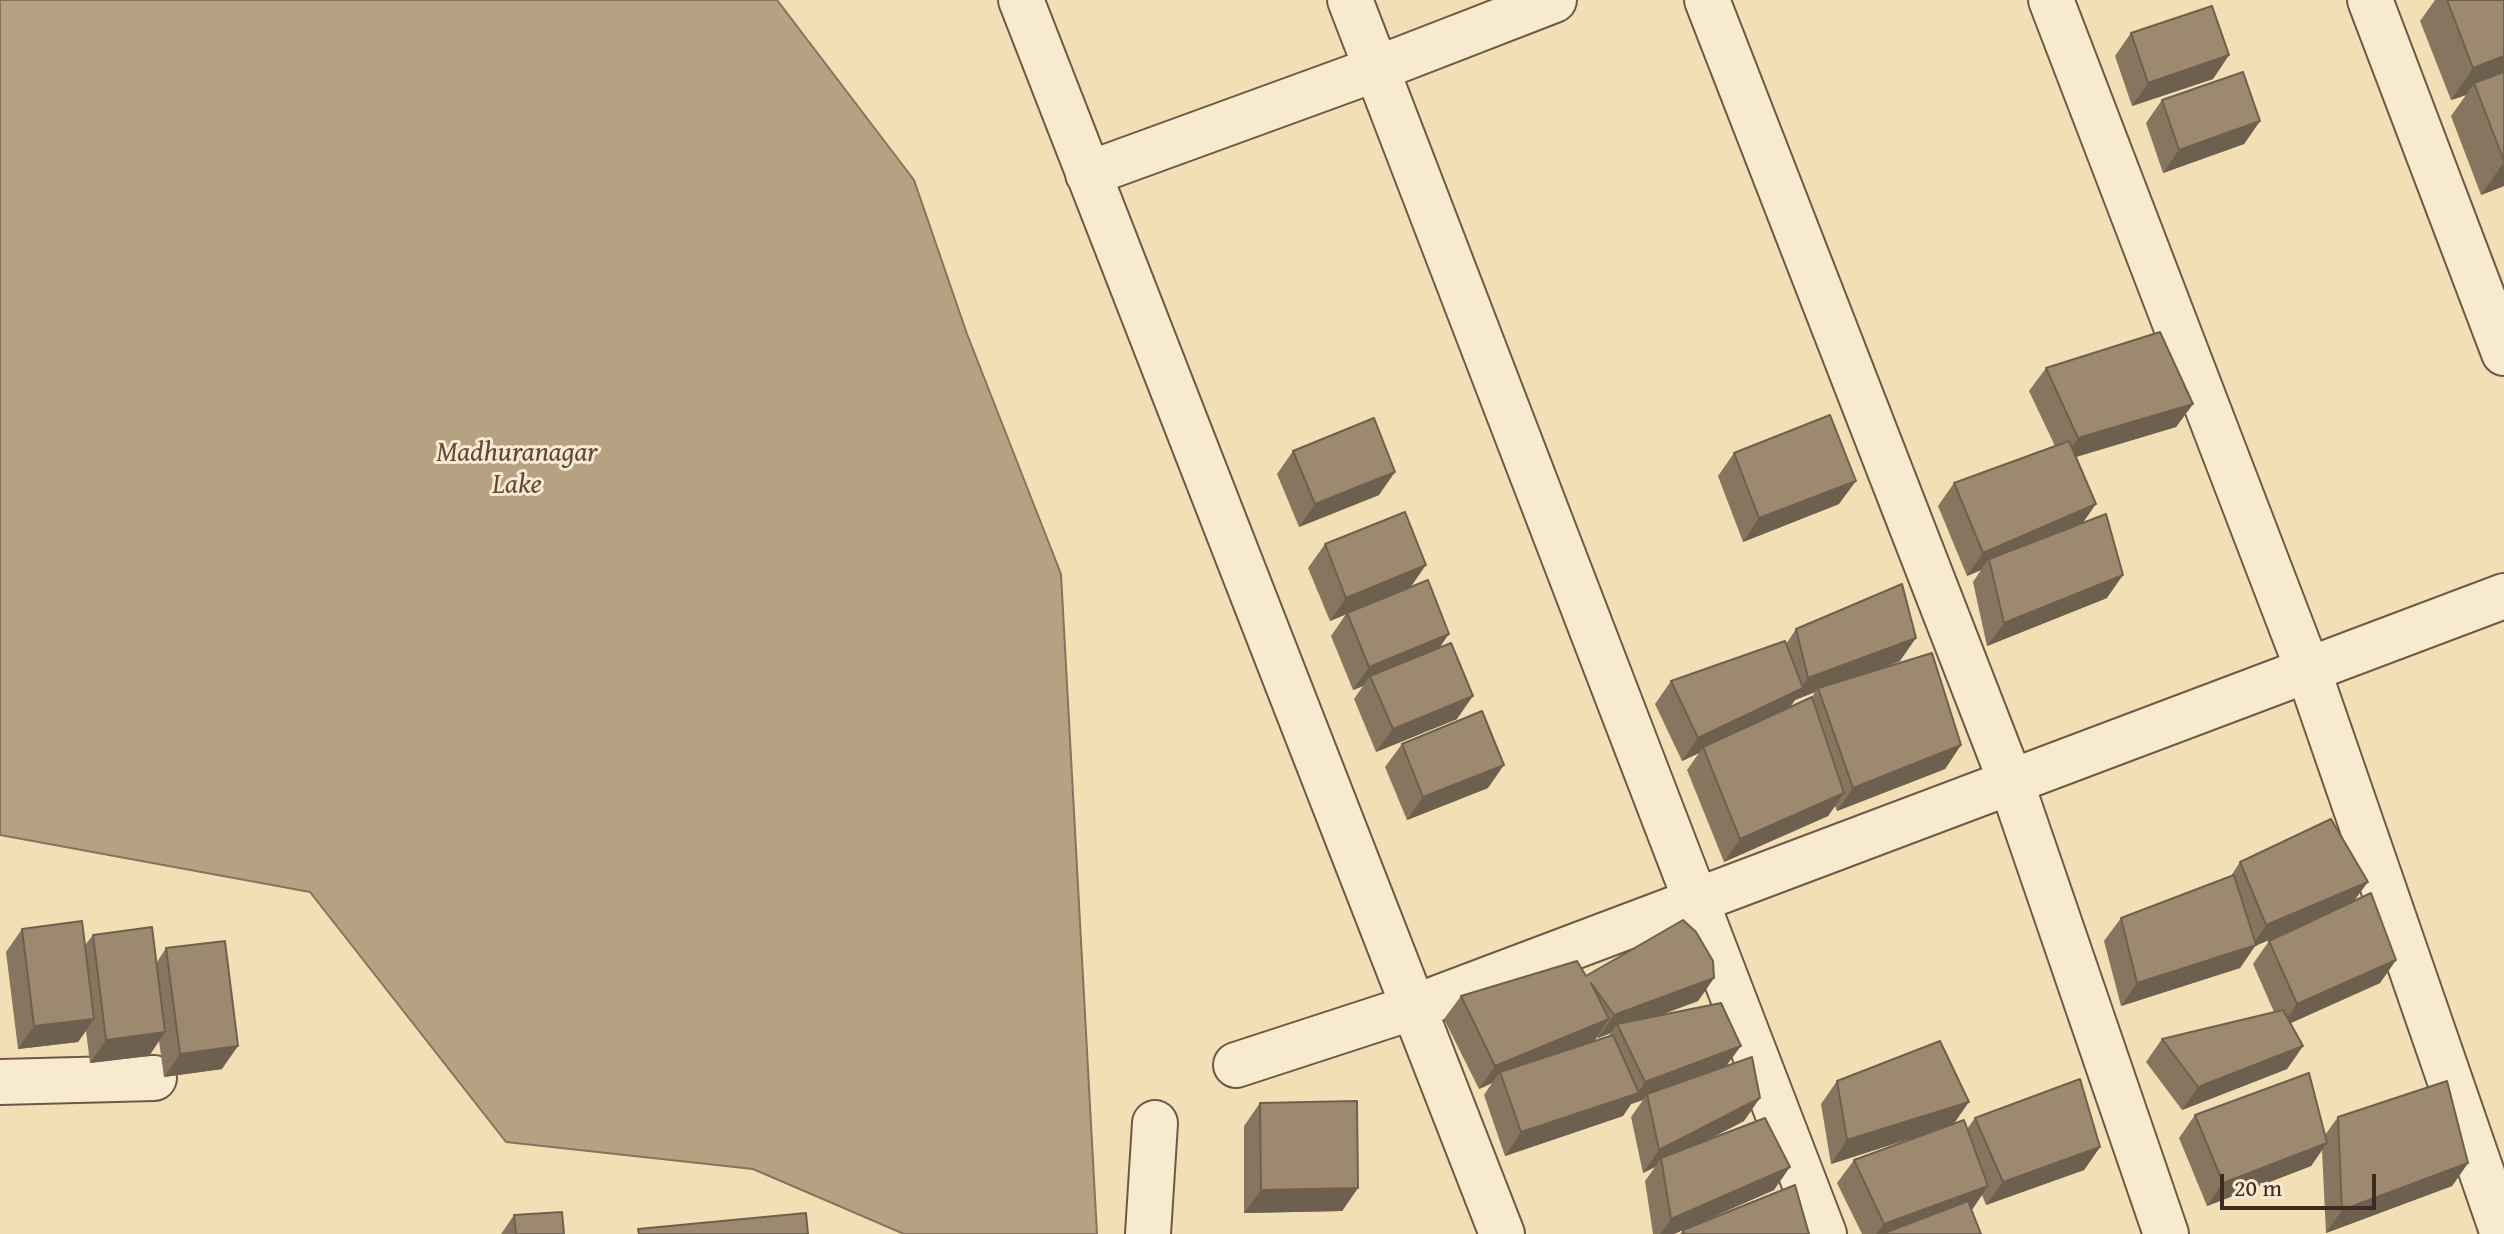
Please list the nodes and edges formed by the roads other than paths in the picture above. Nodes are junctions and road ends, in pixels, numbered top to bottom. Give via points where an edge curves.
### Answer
1 (1021, 0) edge
2 (1350, 0) edge
3 (1554, 0) edge
4 (1707, 0) edge
5 (2051, 0) edge
6 (2370, 0) edge
7 (1376, 69) junction
8 (1088, 174) junction
9 (2488, 263) edge
10 (2504, 353) edge
11 (2504, 596) edge
12 (2308, 670) junction
13 (2011, 782) junction
14 (1696, 900) junction
15 (1414, 1007) junction
16 (1236, 1065) dead end
17 (154, 1078) dead end
18 (0, 1082) edge
19 (1155, 1123) dead end
20 (1148, 1234) edge
21 (1502, 1234) edge
22 (1824, 1234) edge
23 (2166, 1234) edge
24 (2503, 1234) edge

1 - 8 street
2 - 7 street
3 - 7 street
4 - 13 street
5 - 12 street
6 - 9 street
7 - 8 street
7 - 14 street
8 - 15 street
9 - 10 street
11 - 12 street
12 - 13 street
12 - 24 street
13 - 14 street
13 - 23 street
14 - 15 street
14 - 22 street
15 - 16 street
15 - 21 street
17 - 18 street
19 - 20 street

